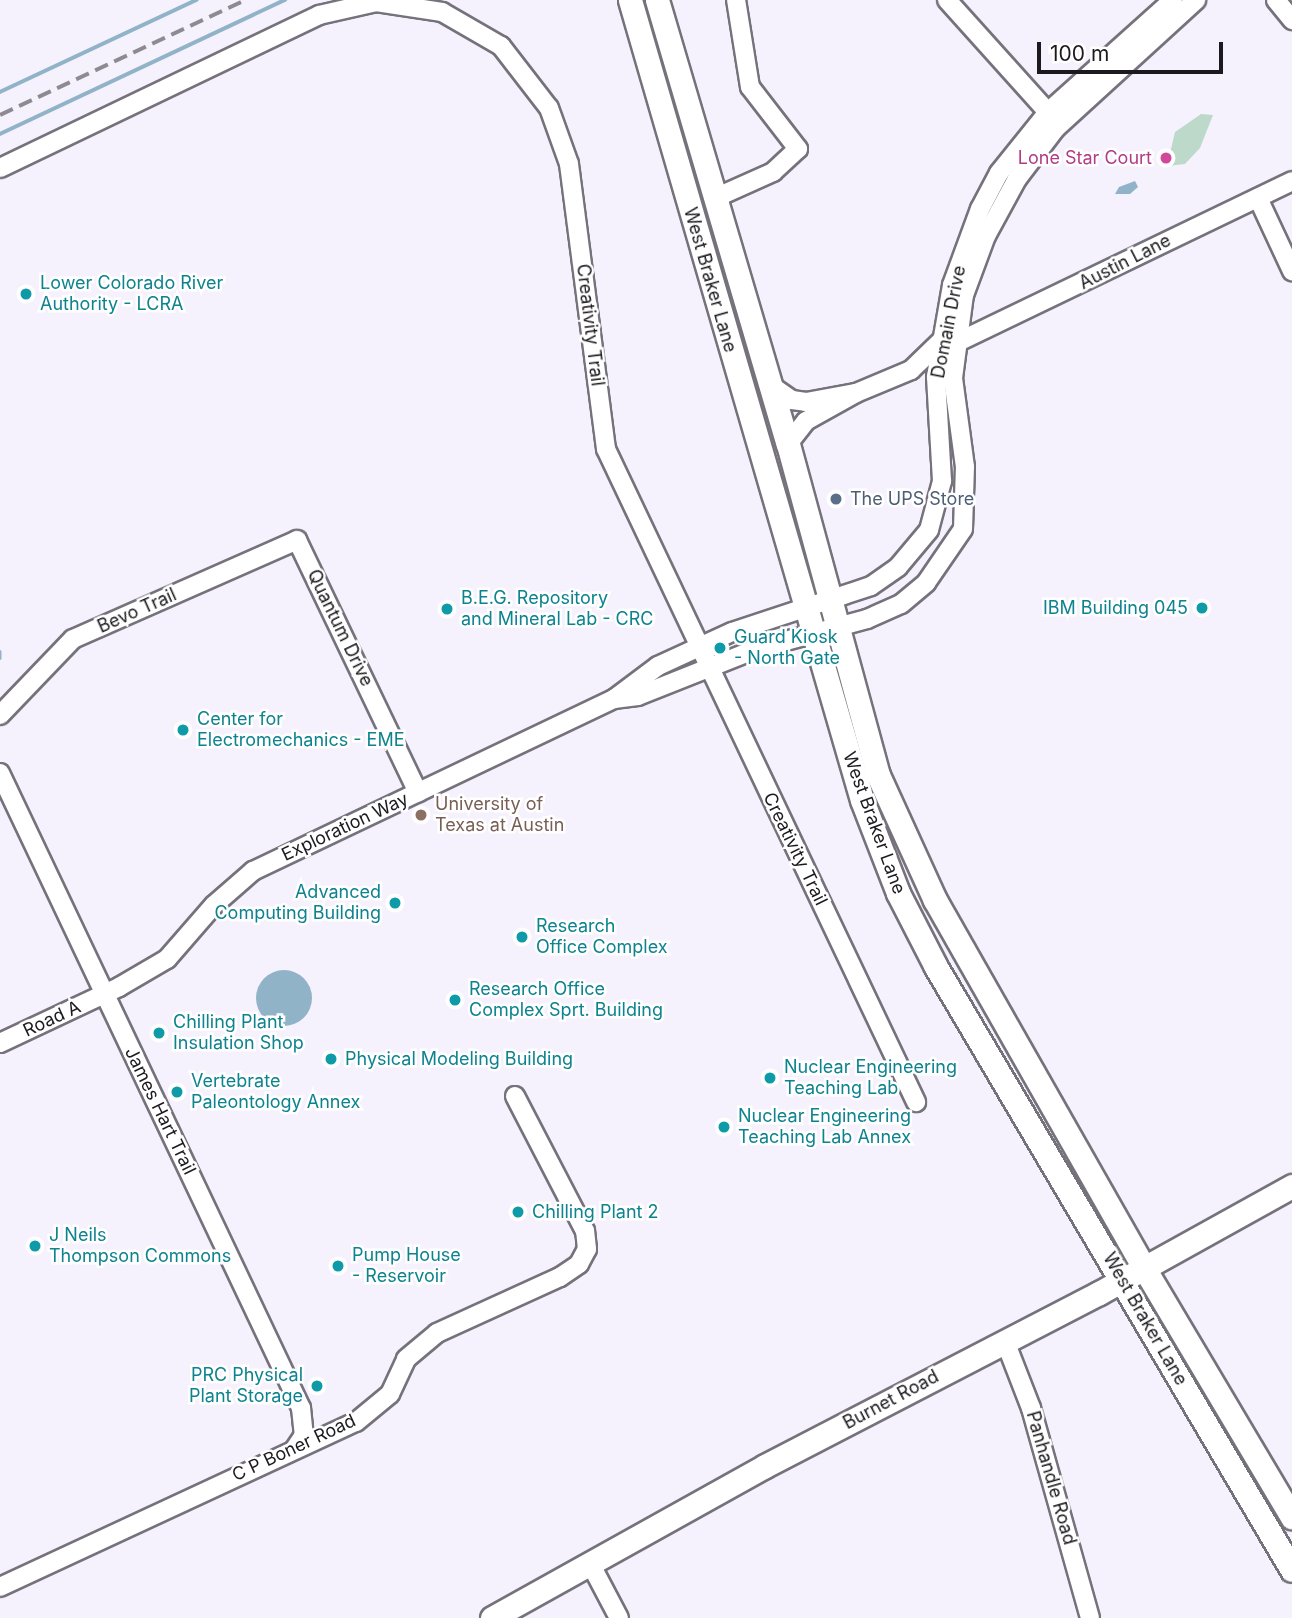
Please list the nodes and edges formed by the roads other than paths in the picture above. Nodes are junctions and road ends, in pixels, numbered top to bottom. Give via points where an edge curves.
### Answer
1 (630, 0) edge
2 (657, 0) edge
3 (736, 0) edge
4 (947, 0) edge
5 (1173, 0) edge
6 (1196, 0) edge
7 (1276, 0) edge
8 (1292, 20) edge
9 (1048, 113) junction
10 (0, 168) edge
11 (1292, 181) edge
12 (715, 198) junction
13 (1258, 198) junction
14 (994, 222) junction
15 (1292, 271) edge
16 (962, 275) junction
17 (950, 340) junction
18 (899, 376) junction
19 (945, 378) junction
20 (769, 384) junction
21 (856, 393) junction
22 (788, 444) junction
23 (929, 530) junction
24 (297, 540) joint
25 (955, 543) junction
26 (831, 598) junction
27 (804, 605) junction
28 (838, 626) junction
29 (813, 635) junction
30 (698, 646) junction
31 (709, 670) junction
32 (614, 699) junction
33 (0, 715) edge
34 (0, 773) edge
35 (418, 792) junction
36 (104, 995) junction
37 (0, 1043) edge
38 (515, 1096) dead end
39 (916, 1101) dead end
40 (1292, 1186) edge
41 (1144, 1268) junction
42 (1123, 1280) junction
43 (1005, 1341) junction
44 (294, 1450) junction
45 (1292, 1517) edge
46 (590, 1563) junction
47 (1292, 1570) edge
48 (0, 1587) edge
49 (492, 1618) edge
50 (619, 1618) edge
51 (1090, 1618) edge

1 - 27 main road, West Braker Lane
2 - 12 main road, West Braker Lane
3 - 12 street via 750,87 798,149 773,172
4 - 9 street
5 - 9 street, Domain Drive
6 - 14 street, Domain Drive via 1056,128 1017,179
7 - 8 street
9 - 14 street via 1050,122 1000,194
9 - 16 street, Domain Drive via 999,173
10 - 30 street, Creativity Trail via 318,15 376,2 442,12 501,46 548,108 569,164 606,449
11 - 13 street, Austin Lane
12 - 20 main road, West Braker Lane
13 - 15 street
13 - 17 street, Austin Lane
14 - 16 street, Domain Drive
16 - 17 street, Domain Drive
17 - 18 street
17 - 19 street, Domain Drive
18 - 19 street
18 - 21 street
19 - 23 street, Domain Drive via 942,481
19 - 25 street, Domain Drive via 966,497 963,529
20 - 21 street via 792,400 806,402
20 - 22 main road, West Braker Lane
21 - 22 street via 806,421
22 - 26 main road, West Braker Lane
23 - 25 street
23 - 26 street, Domain Drive via 898,567 871,586
24 - 33 street, Bevo Trail via 73,639
24 - 35 street, Quantum Drive
25 - 28 street, Domain Drive via 926,583 901,604
26 - 27 street, Domain Drive
26 - 28 main road, West Braker Lane
27 - 29 main road, West Braker Lane
27 - 30 street, Exploration Way
28 - 29 street, Domain Drive
28 - 41 main road, West Braker Lane via 878,775 923,874
29 - 31 street, Exploration Way via 756,649
29 - 42 main road, West Braker Lane via 862,800 898,893 936,967
30 - 31 street, Creativity Trail
30 - 32 street, Exploration Way via 631,683
31 - 32 street, Exploration Way via 638,696
31 - 39 street, Creativity Trail
32 - 35 street, Exploration Way
34 - 36 street, James Hart Trail
35 - 36 street, Exploration Way via 253,871 214,905 167,959
36 - 37 street, Road A
36 - 44 street, James Hart Trail via 301,1408 304,1435
38 - 44 street, C P Boner Road via 585,1230 587,1249 579,1264 437,1333 406,1359 390,1394 356,1422
40 - 41 main road, Burnet Road
41 - 42 main road, Burnet Road
41 - 45 main road, West Braker Lane
42 - 43 main road, Burnet Road
42 - 47 main road, West Braker Lane
43 - 46 main road, Burnet Road
43 - 51 street, Panhandle Road via 1031,1408
44 - 48 street, C P Boner Road
46 - 49 main road, Burnet Road
46 - 50 street

